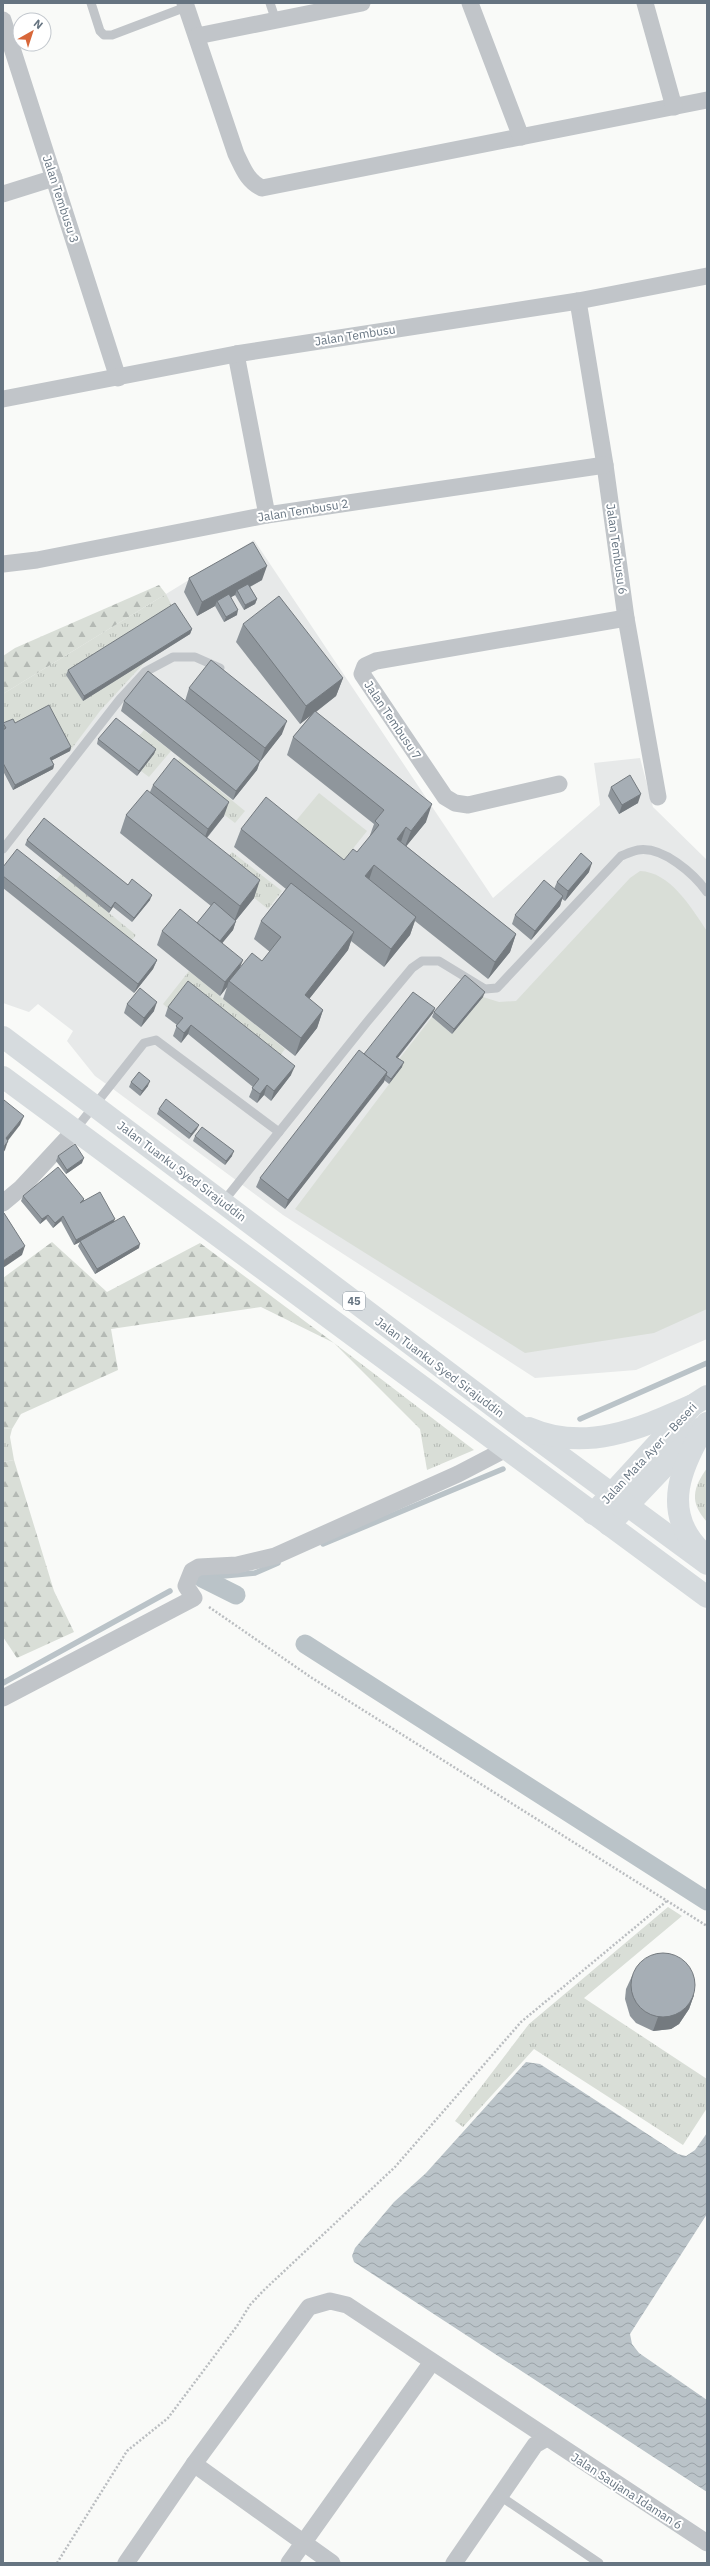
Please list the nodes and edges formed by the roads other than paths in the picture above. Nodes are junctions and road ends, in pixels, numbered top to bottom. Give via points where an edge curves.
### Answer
1 (91, 3) edge
2 (270, 3) edge
3 (359, 3) edge
4 (470, 3) edge
5 (645, 3) edge
6 (185, 5) edge
7 (3, 20) edge
8 (276, 21) junction
9 (197, 36) junction
10 (707, 100) edge
11 (674, 107) junction
12 (521, 137) junction
13 (54, 178) junction
14 (3, 194) edge
15 (707, 276) edge
16 (578, 301) junction
17 (236, 354) junction
18 (118, 378) junction
19 (3, 399) edge
20 (605, 465) junction
21 (267, 515) junction
22 (3, 564) edge
23 (626, 618) junction
24 (226, 674) edge
25 (559, 784) dead end
26 (658, 797) dead end
27 (3, 849) edge
28 (707, 892) edge
29 (3, 1037) edge
30 (3, 1077) edge
31 (95, 1106) junction
32 (74, 1131) junction
33 (279, 1132) junction
34 (223, 1202) junction
35 (3, 1203) edge
36 (700, 1400) edge
37 (510, 1419) junction
38 (707, 1422) edge
39 (506, 1449) junction
40 (619, 1499) junction
41 (601, 1520) junction
42 (707, 1557) edge
43 (707, 1564) edge
44 (707, 1598) edge
45 (3, 1698) edge
46 (432, 2362) junction
47 (547, 2438) junction
48 (194, 2464) junction
49 (500, 2496) junction
50 (304, 2542) junction
51 (707, 2543) edge
52 (126, 2563) edge
53 (289, 2563) edge
54 (332, 2563) edge
55 (454, 2563) edge
56 (599, 2563) edge

1 - 6 lane via 104,35 112,35
2 - 8 lane
3 - 8 street
4 - 12 street
5 - 11 street
6 - 9 street
7 - 13 street, Jalan Tembusu 3
8 - 9 street
9 - 12 street via 236,154 247,176 262,188
10 - 11 street
11 - 12 street
13 - 14 street
13 - 18 street, Jalan Tembusu 3
15 - 16 street, Jalan Tembusu
16 - 17 street, Jalan Tembusu
16 - 20 street, Jalan Tembusu 6
17 - 18 street, Jalan Tembusu
17 - 21 street
18 - 19 street, Jalan Tembusu
20 - 21 street, Jalan Tembusu 2
20 - 23 street, Jalan Tembusu 6
21 - 22 street, Jalan Tembusu 2 via 37,560
23 - 25 street, Jalan Tembusu 7 via 376,661 365,666 362,674 445,797 468,805
23 - 26 street, Jalan Tembusu 6
24 - 27 lane via 214,664 196,657 173,656 144,672
28 - 33 lane via 699,880 681,865 660,853 639,849 621,856 497,988 485,989 439,961 422,961 412,968
29 - 31 main road, Jalan Tuanku Syed Sirajuddin / 45
30 - 32 main road, 45
31 - 32 lane
31 - 33 lane via 144,1043 156,1040
31 - 34 main road, Jalan Tuanku Syed Sirajuddin / 45
32 - 35 street via 21,1188
32 - 39 main road, 45
33 - 34 lane
34 - 37 main road, Jalan Tuanku Syed Sirajuddin / 45
36 - 37 main road via 639,1429 588,1439 538,1432
36 - 40 main road, Jalan Mata Ayer – Beseri
37 - 40 main road, Jalan Tuanku Syed Sirajuddin / 45
38 - 40 main road
38 - 42 main road via 681,1474 678,1501 685,1531 694,1545
39 - 41 main road, 45
39 - 45 street via 458,1474 275,1556 237,1565 199,1567 192,1571 186,1586 194,1598
40 - 41 main road, Jalan Mata Ayer – Beseri
40 - 43 main road, Jalan Tuanku Syed Sirajuddin / 45
41 - 44 main road, 45
46 - 47 street, Jalan Saujana Idaman 6
46 - 48 street, Jalan Saujana Idaman 6 via 347,2305 330,2301 309,2307
46 - 50 street
47 - 49 street via 535,2445
47 - 51 street, Jalan Saujana Idaman 6
48 - 50 street
48 - 52 street, Jalan Saujana Idaman 6
49 - 55 street
49 - 56 lane
50 - 53 street
50 - 54 street

